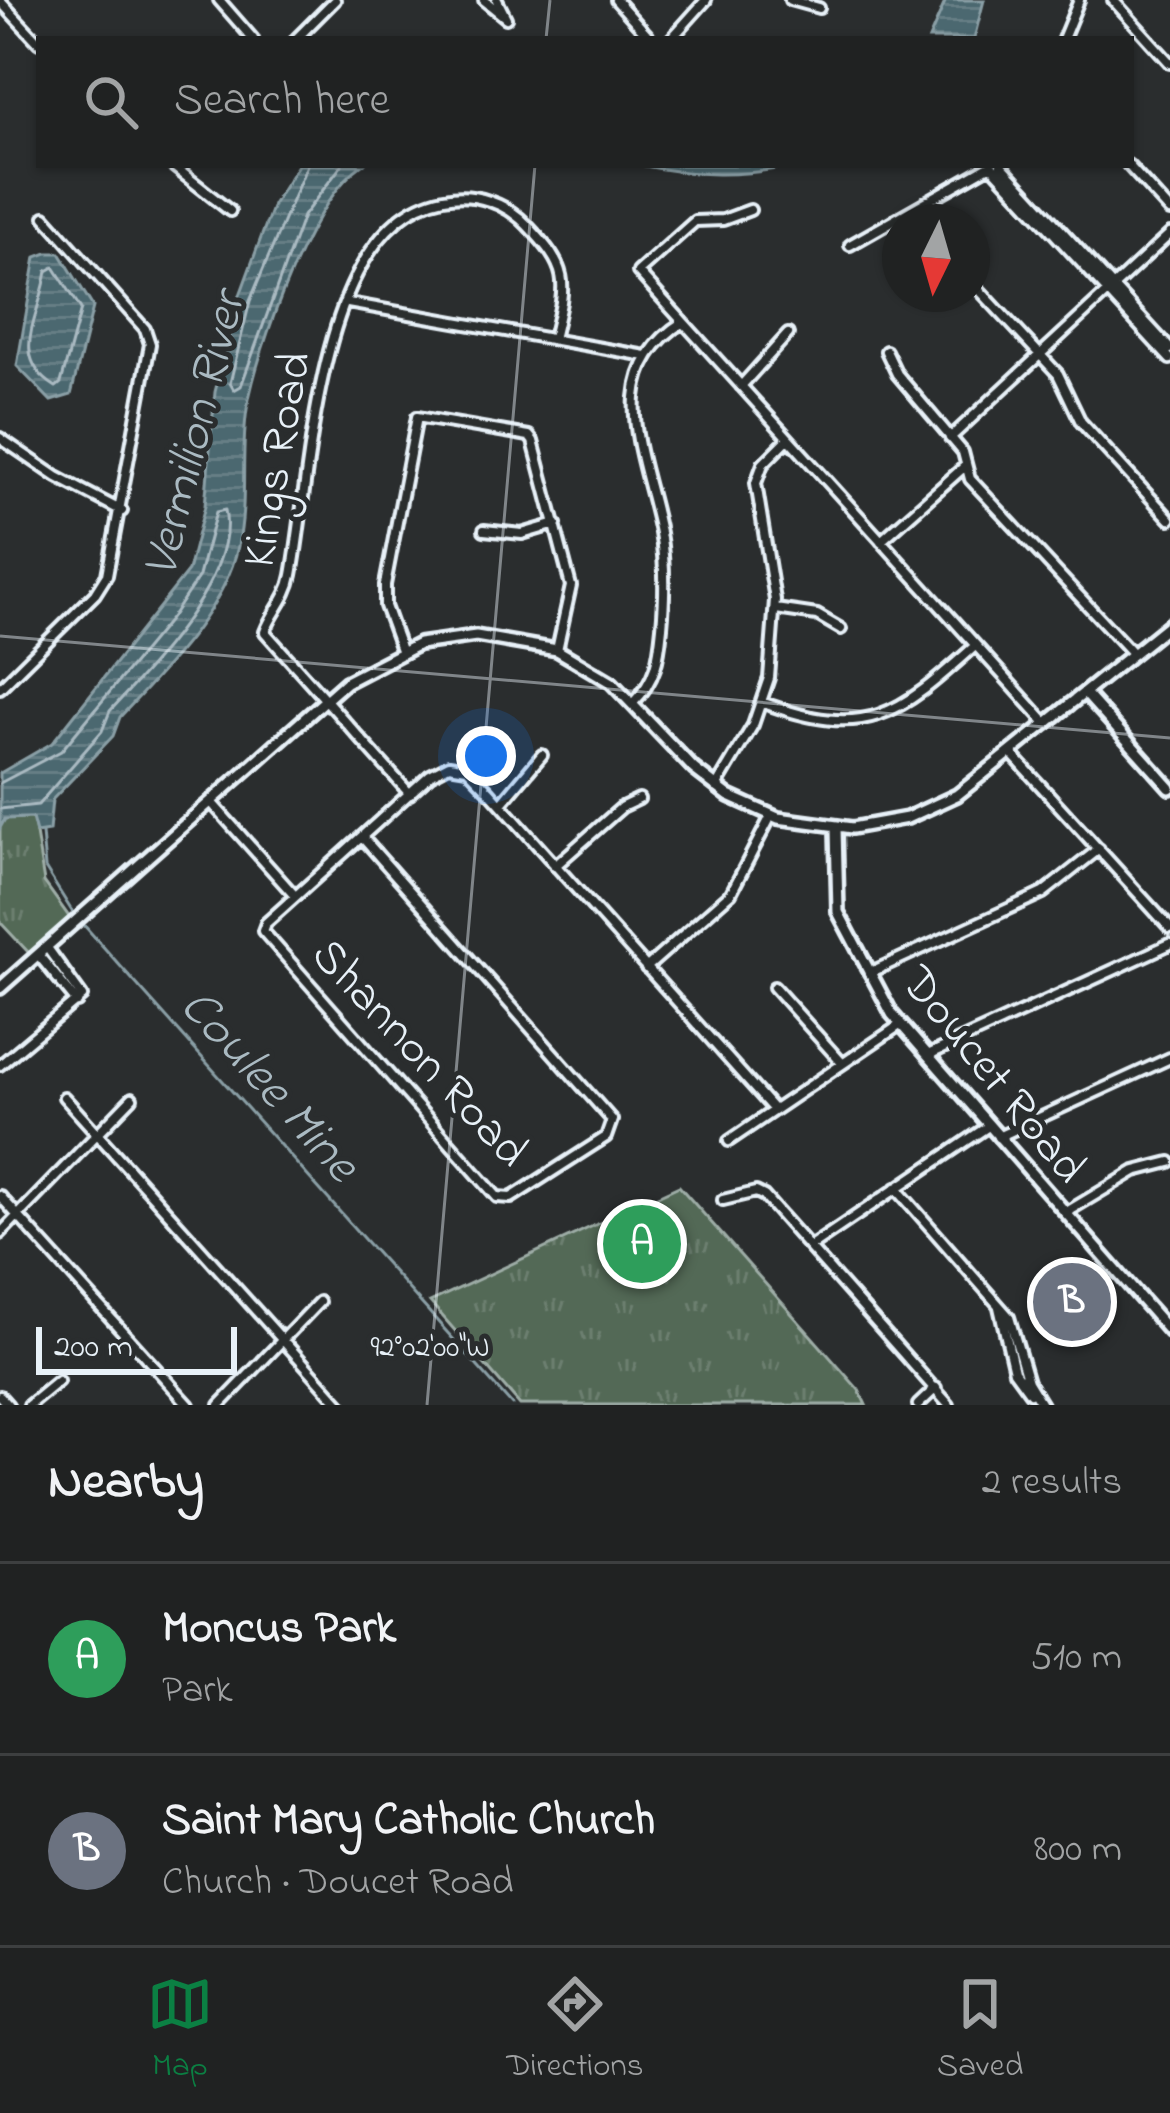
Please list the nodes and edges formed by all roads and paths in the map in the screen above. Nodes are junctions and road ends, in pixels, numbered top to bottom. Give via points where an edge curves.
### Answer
1 (219, 0) edge
2 (335, 0) edge
3 (484, 0) edge
4 (497, 0) edge
5 (616, 0) edge
6 (706, 0) edge
7 (790, 0) edge
8 (1079, 0) edge
9 (1113, 0) edge
10 (0, 2) edge
11 (818, 8) dead end
12 (250, 36) edge
13 (299, 36) edge
14 (648, 36) edge
15 (674, 36) edge
16 (1064, 36) edge
17 (36, 40) edge
18 (1170, 63) edge
19 (176, 168) edge
20 (986, 168) edge
21 (994, 168) edge
22 (1004, 168) edge
23 (1131, 168) edge
24 (925, 204) edge
25 (749, 210) dead end
26 (230, 211) dead end
27 (1170, 211) edge
28 (44, 217) dead end
29 (882, 228) edge
30 (1170, 234) edge
31 (850, 245) dead end
32 (1110, 289) junction
33 (990, 301) edge
34 (348, 303) junction
35 (683, 322) junction
36 (788, 334) dead end
37 (553, 339) junction
38 (1170, 349) edge
39 (886, 351) dead end
40 (1039, 354) junction
41 (646, 356) junction
42 (1170, 358) edge
43 (740, 386) junction
44 (0, 438) edge
45 (950, 438) junction
46 (788, 440) junction
47 (964, 467) junction
48 (122, 511) junction
49 (1170, 519) edge
50 (556, 524) junction
51 (484, 530) dead end
52 (881, 541) junction
53 (776, 610) junction
54 (1170, 624) edge
55 (841, 629) dead end
56 (975, 646) junction
57 (400, 650) junction
58 (557, 650) junction
59 (1133, 654) junction
60 (0, 688) edge
61 (1085, 693) junction
62 (325, 700) junction
63 (761, 702) junction
64 (633, 703) junction
65 (1047, 724) junction
66 (1011, 753) junction
67 (542, 755) dead end
68 (716, 787) junction
69 (1170, 788) edge
70 (410, 794) junction
71 (639, 799) dead end
72 (211, 802) junction
73 (500, 805) junction
74 (771, 816) junction
75 (836, 828) junction
76 (362, 837) junction
77 (1099, 850) junction
78 (555, 866) junction
79 (295, 896) junction
80 (1170, 928) edge
81 (1170, 944) edge
82 (44, 953) junction
83 (646, 968) junction
84 (868, 973) junction
85 (774, 987) dead end
86 (0, 988) edge
87 (900, 1025) junction
88 (926, 1055) junction
89 (1170, 1058) edge
90 (842, 1063) junction
91 (0, 1065) edge
92 (64, 1097) dead end
93 (132, 1098) dead end
94 (774, 1110) junction
95 (987, 1127) junction
96 (98, 1133) junction
97 (997, 1138) junction
98 (729, 1141) dead end
99 (1170, 1162) edge
100 (896, 1188) junction
101 (0, 1196) edge
102 (723, 1200) dead end
103 (1064, 1214) junction
104 (19, 1216) junction
105 (0, 1234) edge
106 (810, 1247) junction
107 (320, 1302) dead end
108 (1170, 1332) edge
109 (283, 1340) junction
110 (58, 1381) dead end
111 (936, 1388) junction
112 (0, 1396) edge
113 (1038, 1401) edge
114 (8, 1405) edge
115 (29, 1405) edge
116 (189, 1405) edge
117 (220, 1405) edge
118 (341, 1405) edge
119 (918, 1405) edge
120 (949, 1405) edge

1 - 12 street
2 - 13 street
3 - 4 street via 504,19
5 - 14 street
6 - 15 street
7 - 11 street
8 - 16 street
9 - 18 street
10 - 17 street
19 - 26 street
20 - 24 street
21 - 32 street
22 - 32 street
23 - 27 street
25 - 35 street via 695,221 638,272
28 - 48 street via 150,336
29 - 31 street
30 - 32 street
32 - 38 street
32 - 40 street
32 - 42 street
33 - 40 street
34 - 37 street
34 - 37 street, Kings Road via 397,220 429,202 473,197 517,214 561,264
34 - 62 street, Kings Road via 322,364 290,585 265,629
35 - 41 street
35 - 43 street
36 - 43 street
37 - 41 street
39 - 45 street
40 - 45 street
40 - 49 street via 1081,422
41 - 64 street via 631,417 665,582 658,664
43 - 46 street
44 - 48 street
45 - 47 street
46 - 52 street
46 - 53 street via 763,464 757,483
47 - 52 street
47 - 59 street
48 - 60 street via 102,584
50 - 51 street via 521,534
50 - 57 street via 529,436 417,417 385,585
50 - 58 street via 572,596
52 - 56 street
53 - 55 street via 817,615
53 - 63 street
54 - 59 street
56 - 63 street via 917,698 869,721 821,722
56 - 65 street
57 - 58 street via 476,636
57 - 62 street
58 - 64 street
59 - 61 street
61 - 65 street
61 - 69 street
62 - 70 street, Kings Road
62 - 72 street
63 - 68 street
64 - 68 street
65 - 66 street
66 - 75 street via 923,812
66 - 77 street
67 - 73 street
68 - 74 street
70 - 73 street, Shannon Road via 436,772 462,765
70 - 76 street, Shannon Road
71 - 78 street
72 - 79 street, Shannon Road
72 - 82 street
73 - 78 street
74 - 75 street
74 - 83 street via 731,892
75 - 84 street, Doucet Road via 838,912
76 - 79 street, Shannon Road
76 - 79 street, Shannon Road via 610,1116 606,1137 511,1198 497,1197 264,934 266,922
77 - 80 street
77 - 84 street via 1043,893
78 - 83 street
81 - 88 street
82 - 86 street
82 - 91 street via 80,998
83 - 94 street
84 - 87 street, Doucet Road
85 - 90 street
87 - 88 street, Doucet Road
87 - 90 street
88 - 95 street, Doucet Road
89 - 97 street
90 - 94 street
92 - 96 street
93 - 96 street
94 - 98 street
95 - 97 street, Doucet Road
95 - 100 street
96 - 104 street
96 - 109 street
97 - 103 street, Doucet Road
99 - 103 street
100 - 106 street
100 - 113 street via 998,1300
101 - 104 street
102 - 106 street via 762,1194
103 - 108 street, Doucet Road
104 - 105 street
104 - 116 street
106 - 111 street
107 - 109 street
109 - 117 street
109 - 118 street
110 - 115 street
111 - 119 street
111 - 120 street
112 - 114 street

